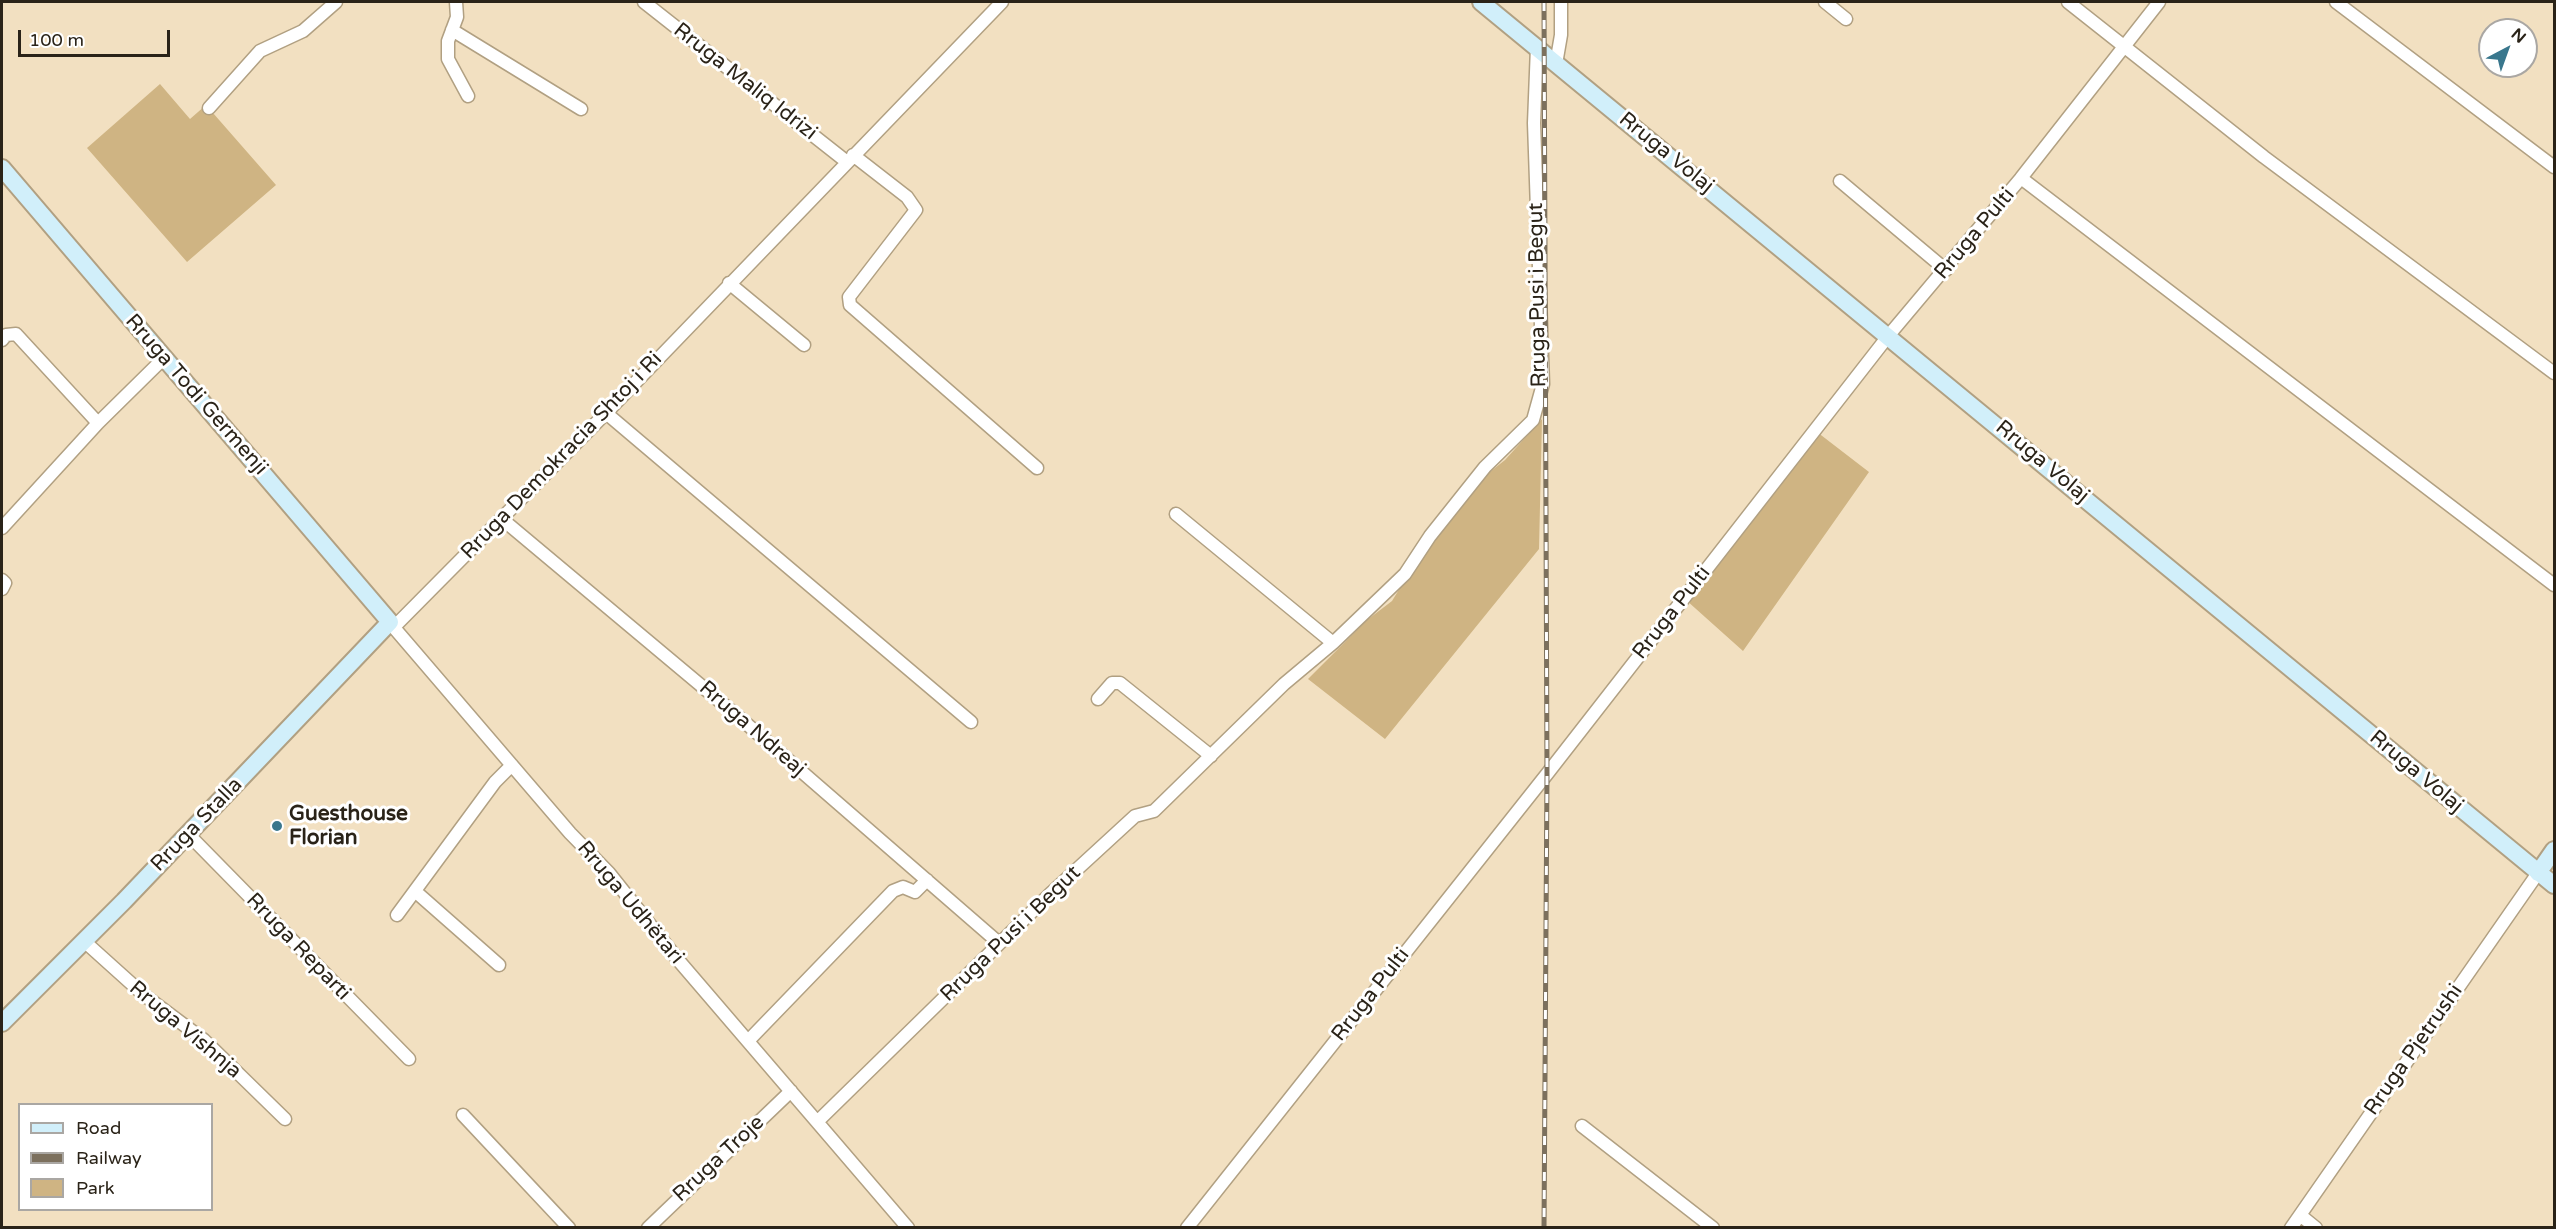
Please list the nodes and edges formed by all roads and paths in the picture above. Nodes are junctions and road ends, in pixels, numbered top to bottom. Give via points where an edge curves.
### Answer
1 (336, 2) edge
2 (456, 2) edge
3 (644, 2) edge
4 (1002, 2) edge
5 (1481, 2) edge
6 (1562, 2) edge
7 (1825, 2) edge
8 (2068, 2) edge
9 (2160, 2) edge
10 (2336, 2) edge
11 (1846, 19) dead end
12 (452, 30) junction
13 (2124, 47) junction
14 (1546, 55) junction
15 (468, 96) dead end
16 (209, 108) dead end
17 (581, 109) dead end
18 (850, 158) junction
19 (2554, 166) edge
20 (2, 168) edge
21 (2022, 178) junction
22 (1840, 181) dead end
23 (1946, 270) junction
24 (729, 283) junction
25 (1889, 335) junction
26 (2, 340) edge
27 (804, 345) dead end
28 (164, 358) junction
29 (2554, 373) edge
30 (606, 413) junction
31 (98, 423) junction
32 (1037, 468) dead end
33 (1176, 514) dead end
34 (502, 519) junction
35 (2, 528) edge
36 (2, 580) edge
37 (2554, 585) edge
38 (2, 589) edge
39 (392, 625) junction
40 (1333, 643) junction
41 (1098, 699) dead end
42 (971, 722) dead end
43 (1211, 756) junction
44 (512, 765) junction
45 (188, 834) junction
46 (2554, 850) edge
47 (2538, 873) junction
48 (927, 880) junction
49 (2554, 885) edge
50 (416, 892) junction
51 (397, 915) dead end
52 (84, 941) junction
53 (999, 943) junction
54 (499, 965) dead end
55 (2, 1023) edge
56 (748, 1041) junction
57 (409, 1059) dead end
58 (791, 1091) junction
59 (463, 1115) dead end
60 (285, 1119) dead end
61 (817, 1122) junction
62 (1582, 1126) dead end
63 (2300, 1215) junction
64 (569, 1227) edge
65 (648, 1227) edge
66 (908, 1227) edge
67 (1187, 1227) edge
68 (1713, 1227) edge
69 (2291, 1227) edge
70 (2316, 1227) edge

1 - 16 street via 303,31 260,51
2 - 12 street via 457,17
3 - 18 street, Rruga Maliq Idrizi
4 - 18 street, Rruga Demokracia Shtoj i Ri
5 - 14 street, Rruga Volaj
6 - 14 street, Rruga Pusi i Begut via 1561,35
7 - 11 street
8 - 13 street
9 - 13 street, Rruga Pulti
10 - 19 street
12 - 15 street via 448,59
12 - 17 street
13 - 21 street, Rruga Pulti
13 - 29 street via 2264,157
14 - 25 street, Rruga Volaj
14 - 40 street, Rruga Pusi i Begut via 1534,123 1543,384 1533,420 1485,466 1430,536 1406,574
18 - 24 street, Rruga Demokracia Shtoj i Ri
18 - 32 street via 907,196 916,210 853,291 850,305
20 - 28 street, Rruga Todi Germenji
21 - 23 street, Rruga Pulti
21 - 37 street
22 - 23 street
23 - 25 street, Rruga Pulti
24 - 27 street
24 - 30 street, Rruga Demokracia Shtoj i Ri
25 - 47 street, Rruga Volaj
25 - 67 street, Rruga Pulti
26 - 31 street via 6,335 16,334
28 - 31 street
28 - 39 street, Rruga Todi Germenji
30 - 34 street, Rruga Demokracia Shtoj i Ri
30 - 42 street
31 - 35 street
33 - 40 street
34 - 39 street, Rruga Demokracia Shtoj i Ri
34 - 48 street, Rruga Ndreaj via 741,718
36 - 38 street
39 - 44 street, Rruga Udhëtari
39 - 45 street, Rruga Stalla
40 - 43 street, Rruga Pusi i Begut via 1284,684
41 - 43 street via 1112,683 1120,682
43 - 53 street, Rruga Pusi i Begut via 1154,811 1135,816
44 - 50 street via 495,782
44 - 56 street, Rruga Udhëtari via 609,873
45 - 52 street, Rruga Stalla
45 - 57 street, Rruga Reparti
46 - 47 street
47 - 49 street, Rruga Volaj
47 - 63 street, Rruga Pjetrushi
48 - 53 street, Rruga Ndreaj
48 - 56 street via 915,892 903,886 893,891
50 - 51 street
50 - 54 street
52 - 55 street, Rruga Stalla
52 - 60 street, Rruga Vishnja via 144,995 204,1040
53 - 61 street, Rruga Pusi i Begut
56 - 58 street, Rruga Udhëtari
58 - 61 street, Rruga Udhëtari
58 - 65 street, Rruga Troje
59 - 64 street
61 - 66 street, Rruga Udhëtari
62 - 68 street
63 - 69 street, Rruga Pjetrushi
63 - 70 street

